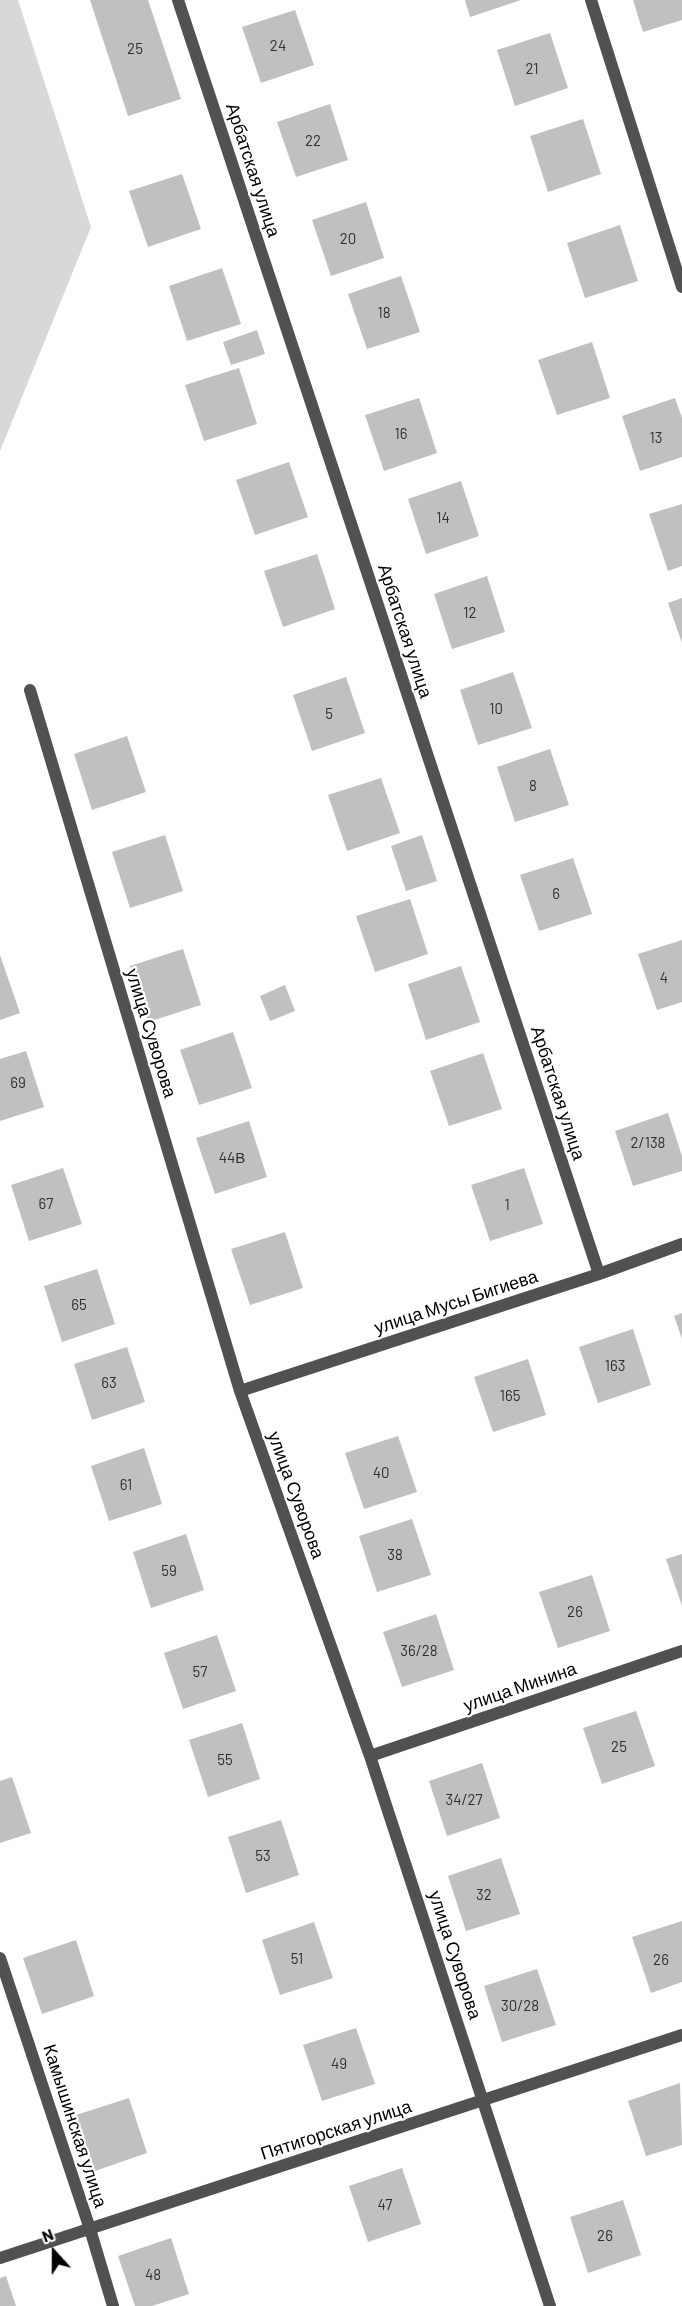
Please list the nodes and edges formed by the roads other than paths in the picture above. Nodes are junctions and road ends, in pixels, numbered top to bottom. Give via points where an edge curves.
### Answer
1 (178, 0) edge
2 (591, 0) edge
3 (682, 286) edge
4 (30, 690) dead end
5 (682, 1244) edge
6 (599, 1274) junction
7 (240, 1391) junction
8 (682, 1651) edge
9 (370, 1756) junction
10 (0, 1958) edge
11 (682, 2035) edge
12 (484, 2100) junction
13 (90, 2229) junction
14 (0, 2258) edge
15 (113, 2306) edge
16 (550, 2306) edge

1 - 6 street, Арбатская улица
2 - 3 street
4 - 7 street, улица Суворова
5 - 6 street, улица Мусы Бигиева
6 - 7 street, улица Мусы Бигиева
7 - 9 street, улица Суворова
8 - 9 street, улица Минина
9 - 12 street, улица Суворова
10 - 13 street, Камышинская улица
11 - 12 street, Пятигорская улица
12 - 13 street, Пятигорская улица
12 - 16 street, улица Суворова
13 - 14 street, Пятигорская улица
13 - 15 street, Камышинская улица

